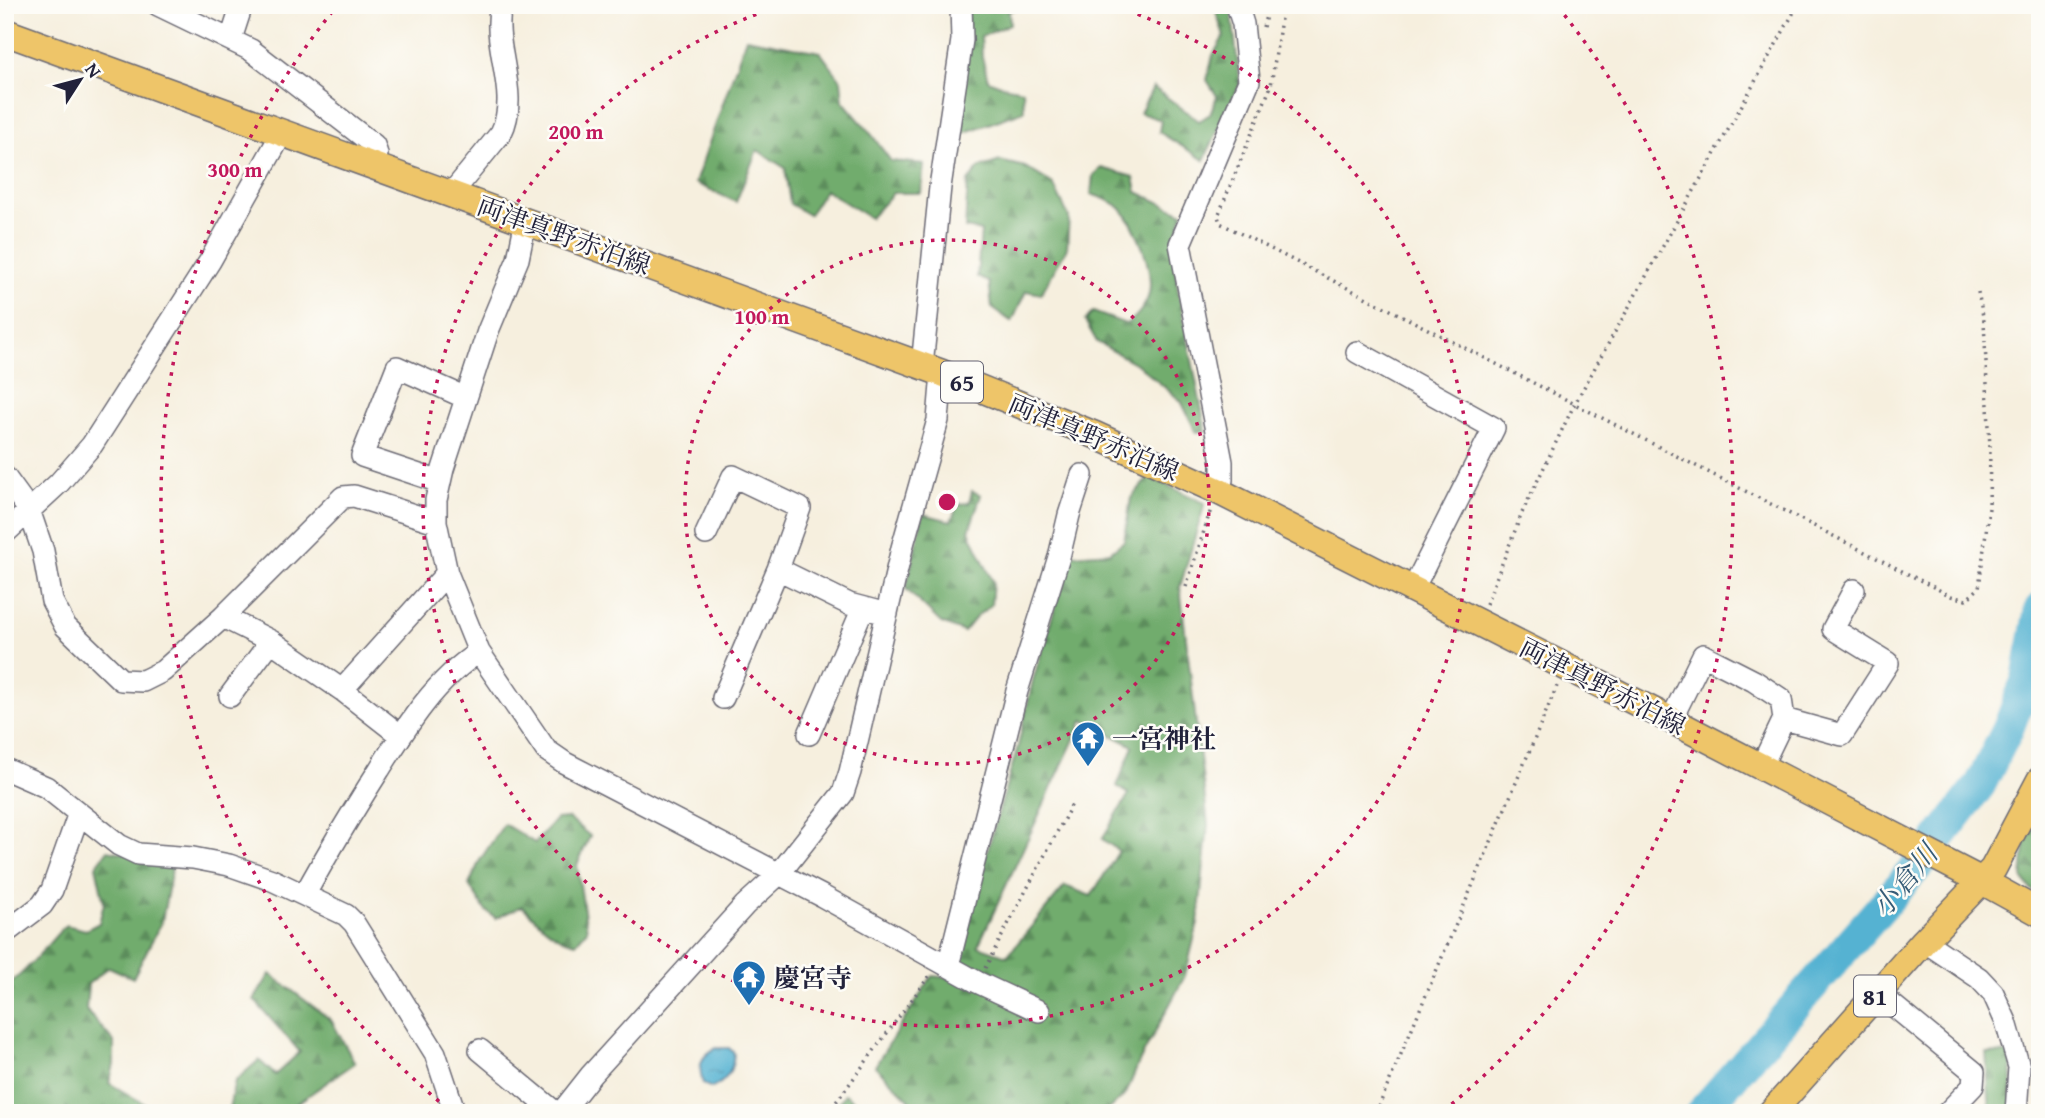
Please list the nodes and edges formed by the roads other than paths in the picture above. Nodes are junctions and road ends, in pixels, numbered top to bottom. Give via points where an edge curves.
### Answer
1 (158, 5) edge
2 (242, 5) edge
3 (501, 5) edge
4 (961, 5) edge
5 (1237, 5) edge
6 (5, 32) edge
7 (231, 38) junction
8 (282, 133) junction
9 (374, 165) junction
10 (452, 193) junction
11 (526, 220) junction
12 (1357, 352) dead end
13 (932, 370) junction
14 (466, 398) junction
15 (1082, 475) dead end
16 (5, 477) edge
17 (440, 482) junction
18 (1218, 491) junction
19 (29, 510) junction
20 (436, 522) junction
21 (5, 533) edge
22 (706, 534) dead end
23 (778, 569) junction
24 (447, 573) junction
25 (1413, 589) junction
26 (1854, 590) dead end
27 (863, 608) junction
28 (887, 614) junction
29 (223, 617) junction
30 (271, 641) junction
31 (479, 652) junction
32 (342, 690) junction
33 (230, 696) dead end
34 (723, 698) dead end
35 (1784, 719) junction
36 (1671, 720) junction
37 (809, 734) dead end
38 (401, 736) junction
39 (1761, 767) junction
40 (5, 769) edge
41 (2040, 779) edge
42 (79, 813) junction
43 (779, 874) junction
44 (1975, 877) junction
45 (305, 894) junction
46 (2040, 913) edge
47 (5, 933) edge
48 (1924, 941) junction
49 (944, 964) junction
50 (1878, 993) junction
51 (1039, 1011) dead end
52 (480, 1050) dead end
53 (456, 1113) edge
54 (559, 1113) edge
55 (1771, 1113) edge
56 (1947, 1113) edge
57 (2016, 1113) edge

1 - 7 street
2 - 7 street
3 - 10 street via 509,103 505,124
4 - 13 street via 962,40 940,187
5 - 18 street via 1249,81 1180,244 1222,462
6 - 8 main road, 両津真野赤泊線 / 65
7 - 9 street via 374,145
8 - 9 main road, 両津真野赤泊線 / 65
8 - 19 street via 210,261 92,445
9 - 10 main road, 両津真野赤泊線 / 65
10 - 11 main road, 両津真野赤泊線 / 65
11 - 13 main road, 両津真野赤泊線 / 65
11 - 14 street via 518,259
12 - 25 street via 1494,428
13 - 18 main road, 両津真野赤泊線 / 65 via 1095,435
13 - 28 street via 938,420
14 - 17 street
14 - 17 street via 397,367 362,456
15 - 49 street via 1017,691
16 - 19 street
17 - 20 street
18 - 25 main road, 両津真野赤泊線 / 65
19 - 21 street
19 - 29 street via 43,551 52,601 65,626 121,680 143,681 163,671
20 - 24 street
20 - 29 street via 354,496 343,497
22 - 23 street via 733,476 800,508
23 - 27 street
23 - 34 street
24 - 31 street
24 - 32 street
25 - 36 main road, 両津真野赤泊線 / 65
26 - 35 street via 1833,629 1888,663 1842,736
27 - 28 street
27 - 37 street
28 - 43 street via 843,793
29 - 30 street
30 - 32 street
30 - 33 street
31 - 38 street via 428,698
31 - 43 street via 546,750
32 - 38 street
35 - 36 street via 1781,699 1703,655
35 - 39 street
36 - 39 main road, 両津真野赤泊線 / 65
38 - 45 street
39 - 44 main road, 両津真野赤泊線 / 65
40 - 42 street via 46,787
41 - 44 main road via 1993,869
42 - 45 street via 138,854 229,865
42 - 47 street via 52,890 42,905
43 - 49 street
43 - 54 street
44 - 46 main road, 65
44 - 48 main road, 81
45 - 53 street via 354,923 435,1054
48 - 50 main road, 81
48 - 57 street via 1979,978 1993,993 2019,1068
49 - 51 street
50 - 55 main road, 81
50 - 56 street via 1974,1072 1973,1086
52 - 54 street

